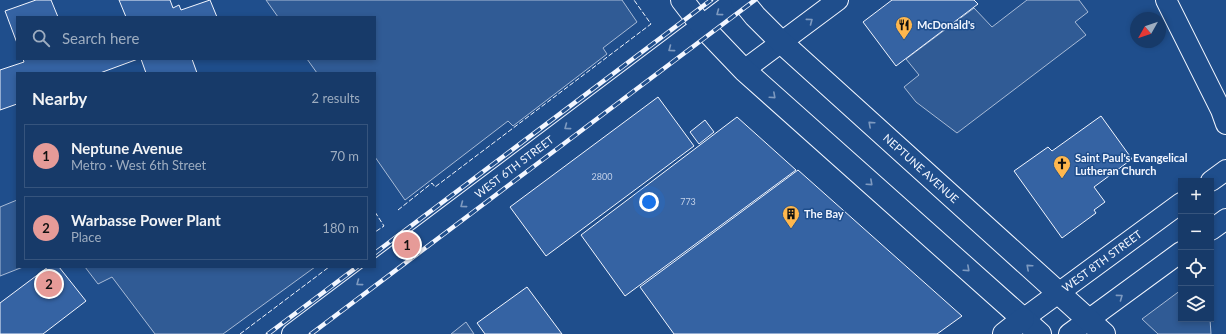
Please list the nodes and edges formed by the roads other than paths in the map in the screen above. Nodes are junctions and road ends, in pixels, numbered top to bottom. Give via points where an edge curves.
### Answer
1 (682, 0) edge
2 (736, 0) edge
3 (742, 0) edge
4 (838, 0) edge
5 (1166, 0) edge
6 (702, 26) junction
7 (781, 42) junction
8 (744, 70) junction
9 (1226, 124) edge
10 (1226, 170) edge
11 (1214, 179) edge
12 (1178, 205) edge
13 (1226, 219) edge
14 (1214, 228) edge
15 (1178, 255) edge
16 (1058, 293) junction
17 (1023, 319) junction
18 (1096, 327) edge
19 (292, 334) edge
20 (1004, 334) edge
21 (1040, 334) edge
22 (1069, 334) edge

1 - 6 main road
2 -> 6 street, WEST 6TH STREET
3 - 7 main road, NEPTUNE AVENUE
7 -> 4 street
5 - 9 street
6 - 8 main road
6 -> 19 street, WEST 6TH STREET
7 - 8 street
16 -> 7 main road, NEPTUNE AVENUE
8 -> 17 main road
10 - 11 street
12 - 16 street, WEST 8TH STREET
13 - 14 street
18 -> 15 street
16 - 17 street, WEST 8TH STREET
16 - 18 main road, NEPTUNE AVENUE
17 - 20 main road
17 - 21 main road
18 - 22 street

